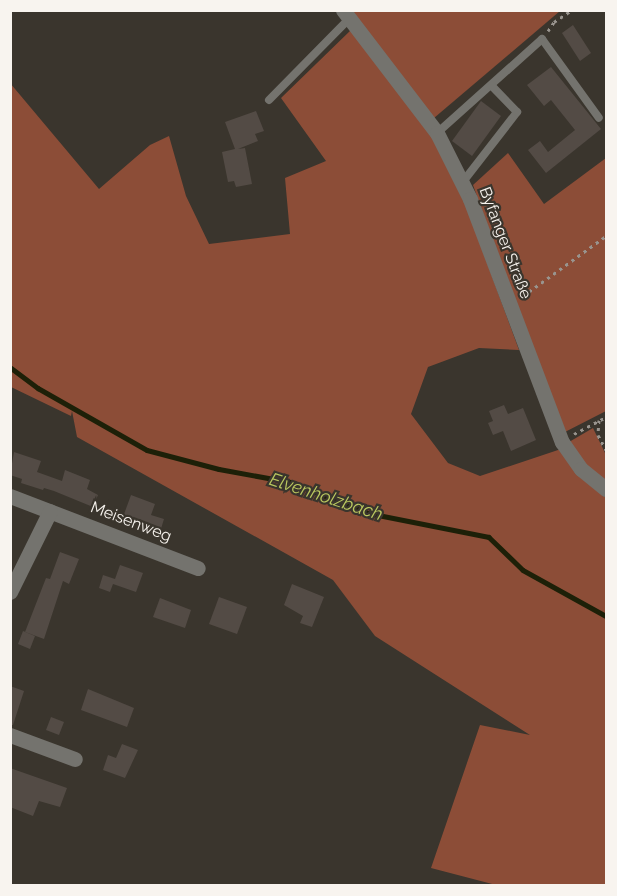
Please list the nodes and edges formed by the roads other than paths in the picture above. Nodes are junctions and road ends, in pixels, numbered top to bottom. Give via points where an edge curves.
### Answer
1 (346, 14) edge
2 (492, 86) junction
3 (269, 100) dead end
4 (599, 118) dead end
5 (437, 133) junction
6 (462, 183) junction
7 (606, 489) edge
8 (10, 496) edge
9 (50, 511) junction
10 (198, 567) dead end
11 (10, 592) edge
12 (10, 735) edge
13 (75, 759) dead end

1 - 3 lane, Byfanger Straße
1 - 5 street, Byfanger Straße
2 - 4 lane via 542,39
2 - 5 lane
2 - 6 lane via 517,112
5 - 6 street, Byfanger Straße
6 - 7 street, Byfanger Straße via 562,442 581,469
8 - 9 street, Meisenweg
9 - 10 street, Meisenweg
9 - 11 street
12 - 13 street

